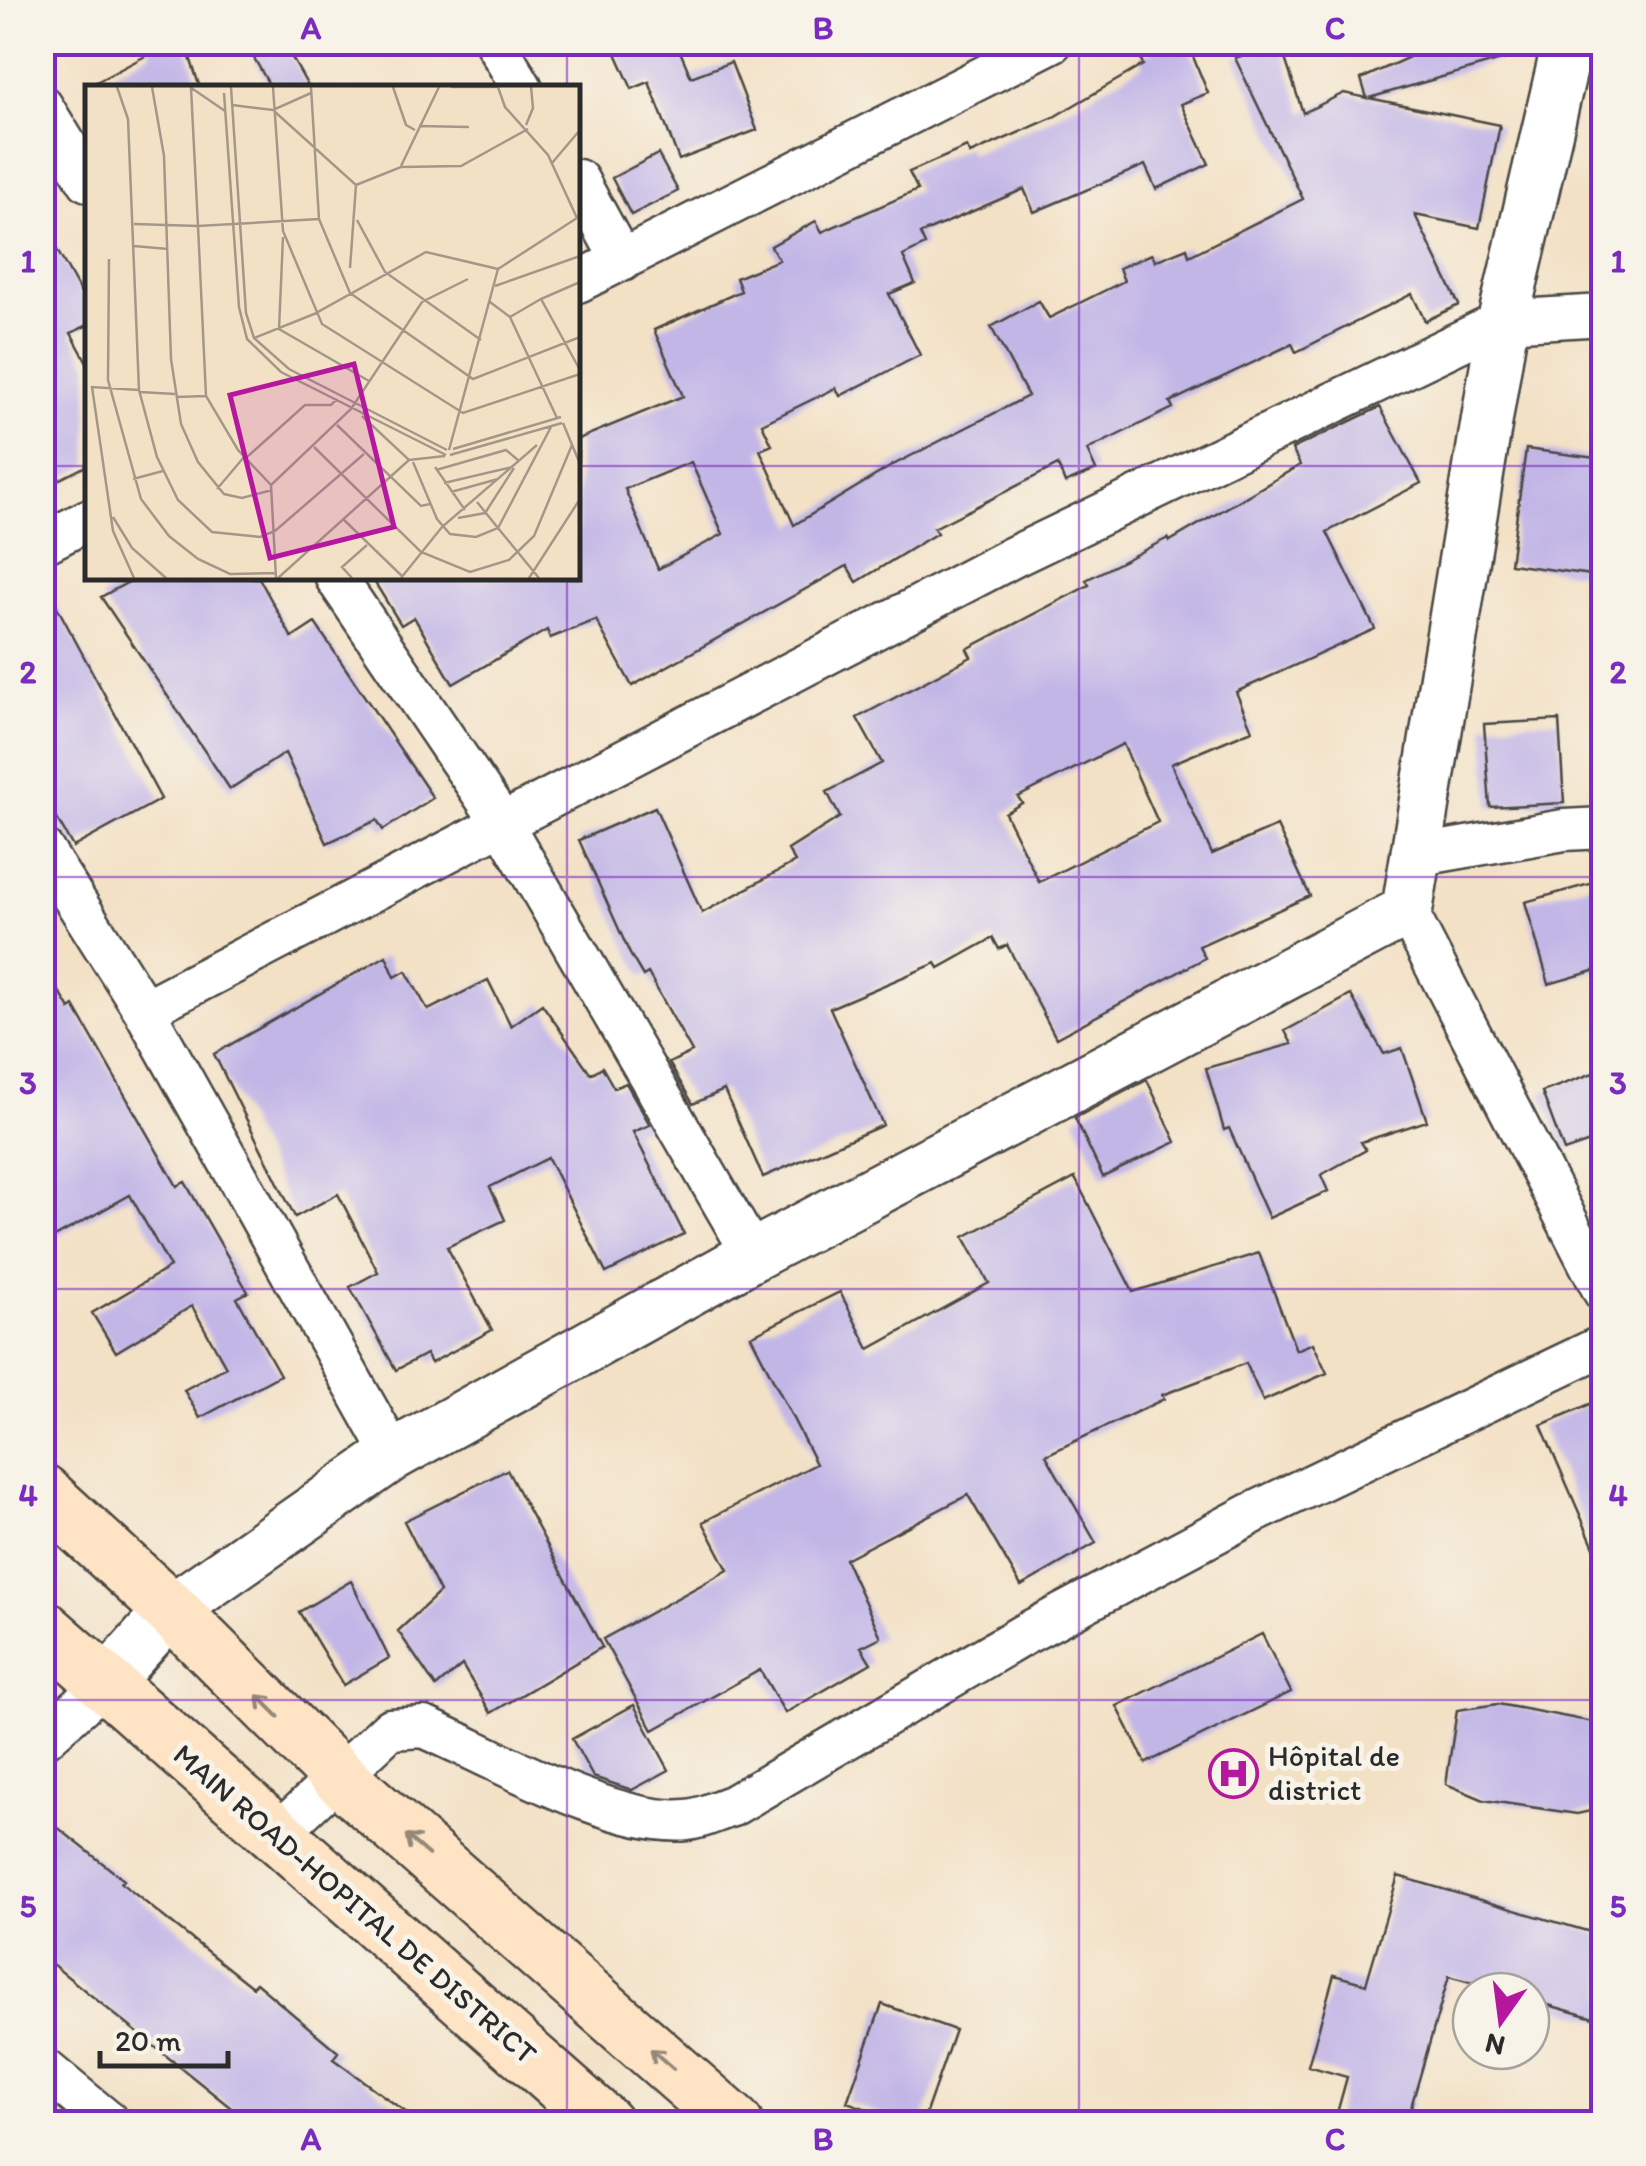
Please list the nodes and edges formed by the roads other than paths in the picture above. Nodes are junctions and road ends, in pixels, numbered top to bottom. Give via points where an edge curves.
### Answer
1 (495, 42) edge
2 (1052, 42) edge
3 (1568, 42) edge
4 (520, 85) edge
5 (42, 106) edge
6 (85, 176) edge
7 (580, 184) edge
8 (622, 261) junction
9 (580, 281) edge
10 (1604, 316) edge
11 (1503, 321) junction
12 (85, 522) edge
13 (42, 544) edge
14 (337, 580) edge
15 (502, 822) junction
16 (1604, 828) edge
17 (42, 848) edge
18 (1416, 856) junction
19 (1407, 911) junction
20 (144, 1010) junction
21 (752, 1254) junction
22 (1604, 1292) edge
23 (1604, 1345) edge
24 (393, 1455) junction
25 (48, 1493) edge
26 (171, 1610) junction
27 (42, 1627) edge
28 (106, 1683) junction
29 (42, 1740) edge
30 (337, 1775) junction
31 (275, 1836) junction
32 (42, 2067) edge
33 (111, 2124) edge
34 (605, 2124) edge
35 (735, 2124) edge

1 - 4 street
2 - 8 street
3 - 11 street
5 - 6 street
7 - 8 street
8 - 9 street
10 - 11 street
11 - 15 street via 1013,558
11 - 18 street
12 - 13 street
14 - 15 street
15 - 20 street
15 - 21 street
16 - 18 street
17 - 20 street
18 - 19 street
19 - 21 street
19 - 22 street
20 - 24 street
21 - 24 street
23 - 30 street via 1253,1512 1023,1635 732,1806 689,1820 640,1817 424,1726 390,1729
24 - 26 street
25 - 26 main road
26 - 28 street
30 -> 26 main road
27 - 28 main road, MAIN ROAD-HOPITAL DE DISTRICT
28 - 29 street
28 - 31 main road, MAIN ROAD-HOPITAL DE DISTRICT
30 - 31 street
35 -> 30 main road
31 - 34 main road, MAIN ROAD-HOPITAL DE DISTRICT
32 - 33 street

